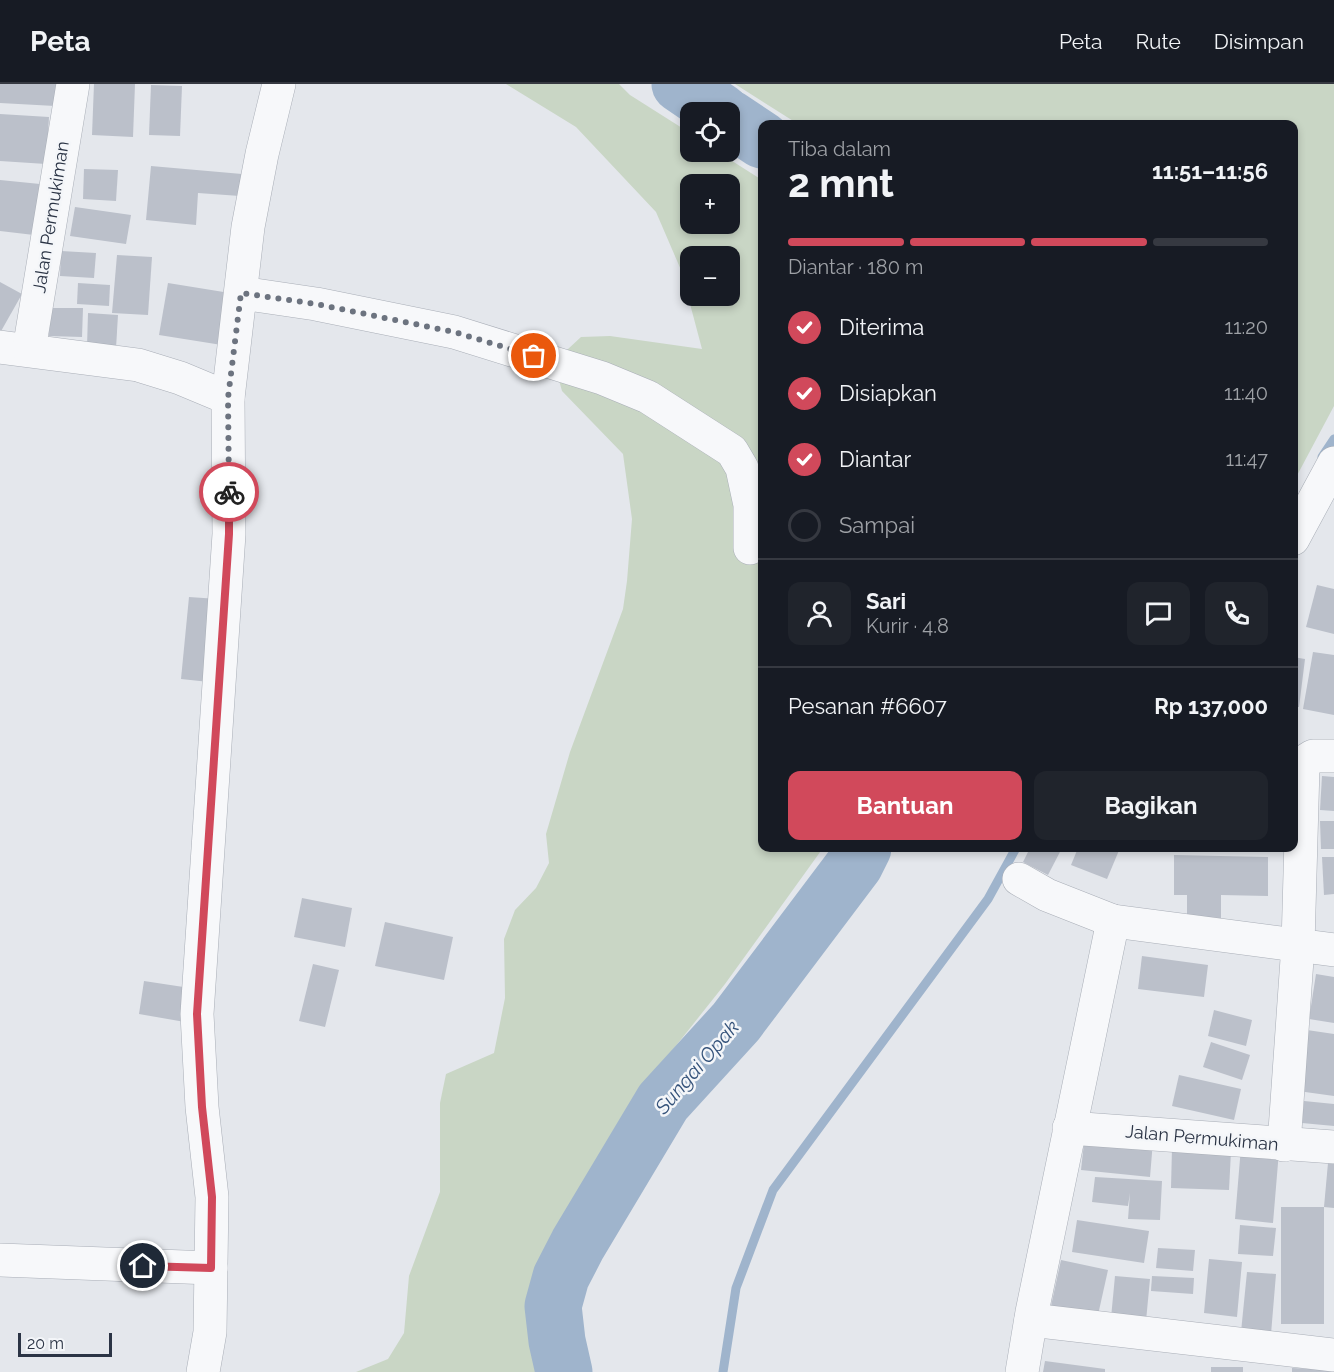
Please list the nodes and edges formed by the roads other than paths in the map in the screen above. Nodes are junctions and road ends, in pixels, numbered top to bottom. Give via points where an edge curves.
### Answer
1 (73, 84) edge
2 (272, 85) edge
3 (241, 293) junction
4 (14, 348) edge
5 (228, 398) junction
6 (1334, 463) edge
7 (1298, 530) edge
8 (750, 548) dead end
9 (1334, 756) edge
10 (1019, 879) dead end
11 (1113, 921) junction
12 (1298, 945) junction
13 (1334, 950) edge
14 (1069, 1128) junction
15 (1284, 1145) junction
16 (1334, 1148) edge
17 (0, 1260) edge
18 (211, 1268) junction
19 (1031, 1320) junction
20 (1334, 1355) edge
21 (203, 1372) edge
22 (1022, 1372) edge

1 - 4 street, Jalan Permukiman
2 - 3 street
3 - 5 street
3 - 8 street via 454,332 602,378 648,397 732,451 742,468 750,505
4 - 5 street, Jalan Permukiman via 138,365
5 - 18 street via 229,534 197,1014 212,1197
6 - 7 street
9 - 12 street via 1313,756 1303,767
10 - 11 street via 1047,895
11 - 12 street
11 - 14 street
12 - 13 street
12 - 15 street
14 - 15 street, Jalan Permukiman
14 - 19 street
15 - 16 street, Jalan Permukiman
17 - 18 street
18 - 21 street via 210,1332
19 - 20 street
19 - 22 street

